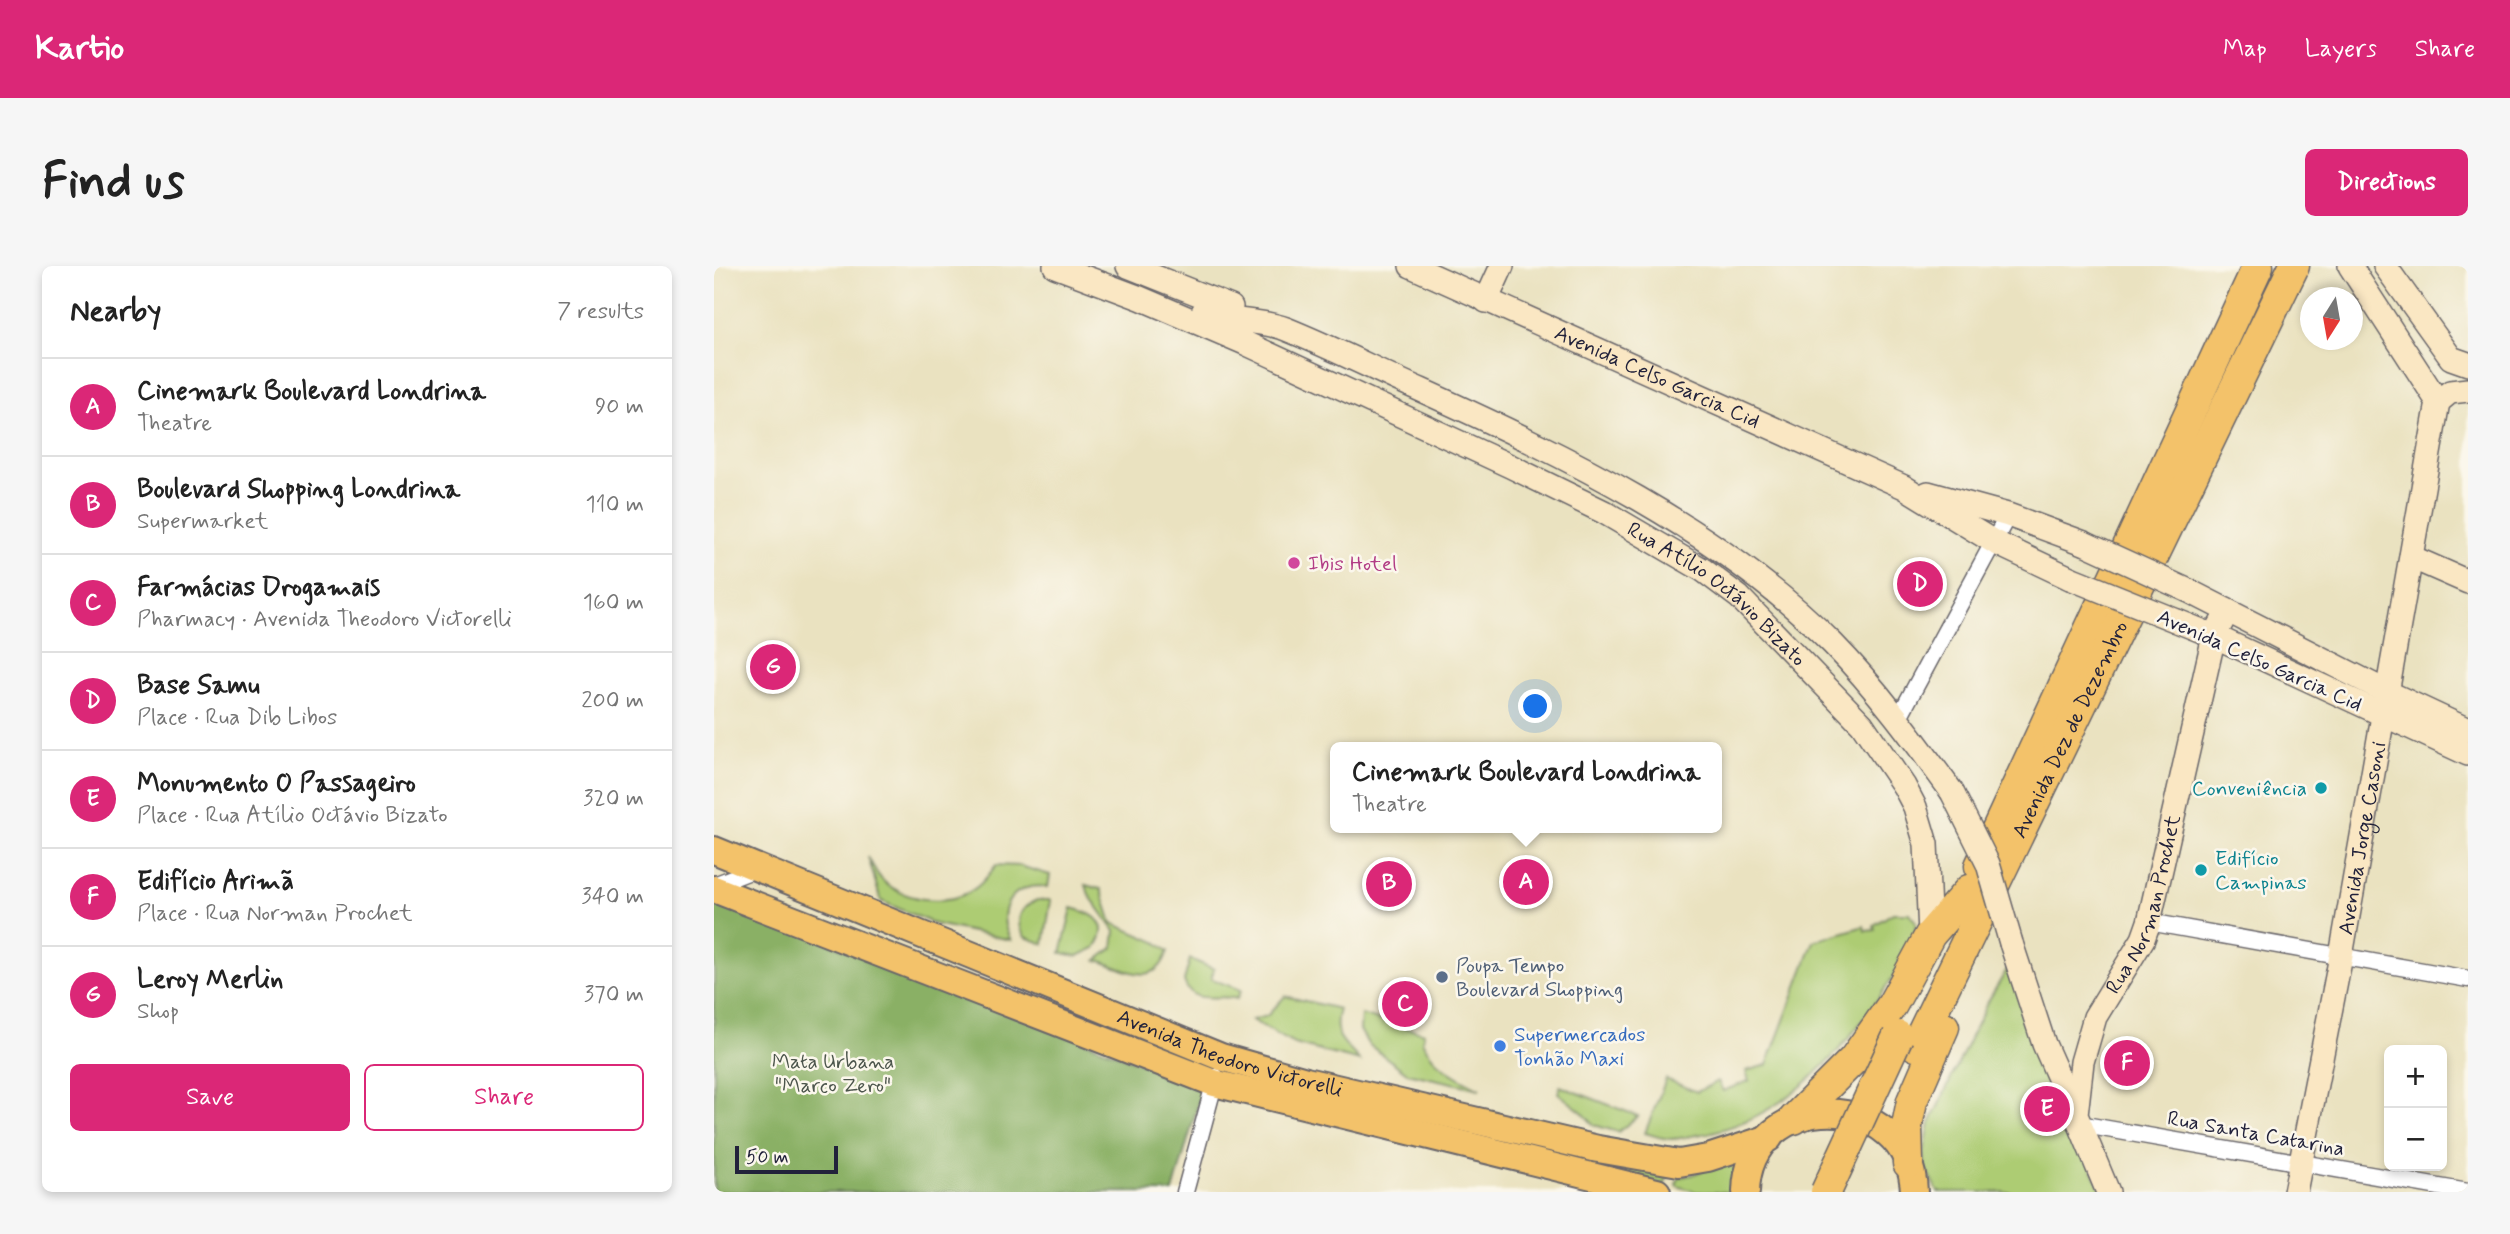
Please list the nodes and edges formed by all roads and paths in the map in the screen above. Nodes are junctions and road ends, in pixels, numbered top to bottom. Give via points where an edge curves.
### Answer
1 (1055, 266) edge
2 (1128, 266) edge
3 (1411, 266) edge
4 (1502, 266) edge
5 (2258, 266) edge
6 (2294, 266) edge
7 (2385, 266) edge
8 (2351, 267) edge
9 (1140, 298) junction
10 (1486, 300) junction
11 (1282, 328) junction
12 (2460, 361) edge
13 (2468, 390) edge
14 (2438, 402) junction
15 (1904, 487) junction
16 (2008, 515) junction
17 (2076, 540) junction
18 (1994, 542) junction
19 (2411, 556) junction
20 (2047, 567) junction
21 (2468, 582) edge
22 (2228, 611) junction
23 (2214, 636) junction
24 (2385, 703) junction
25 (1898, 719) junction
26 (2468, 730) edge
27 (2468, 754) edge
28 (714, 850) edge
29 (759, 867) junction
30 (714, 887) edge
31 (1981, 888) junction
32 (2149, 922) junction
33 (1930, 935) junction
34 (2341, 956) junction
35 (2468, 979) edge
36 (1907, 1041) junction
37 (1221, 1058) junction
38 (1214, 1083) junction
39 (1794, 1119) junction
40 (2077, 1119) junction
41 (1769, 1138) junction
42 (2301, 1161) junction
43 (1908, 1163) junction
44 (1185, 1192) edge
45 (1657, 1192) edge
46 (1746, 1192) edge
47 (1826, 1192) edge
48 (1846, 1192) edge
49 (1914, 1192) edge
50 (2108, 1192) edge
51 (2295, 1192) edge
52 (2468, 1192) edge

1 - 9 street, Rua Atílio Octávio Bizato
2 - 11 street
3 - 10 street, Avenida Celso Garcia Cid
4 - 10 street
5 - 31 highway, Avenida Dez de Dezembro
6 - 31 highway, Avenida Dez de Dezembro
7 - 12 street
8 - 14 street
9 - 11 street via 1152,291 1219,319
9 - 33 street, Rua Atílio Octávio Bizato via 1418,422 1604,512 1703,570 1739,597 1862,724 1916,807 1926,844
10 - 15 street, Avenida Celso Garcia Cid
11 - 25 street via 1532,441 1689,528 1753,574 1832,644
13 - 14 street via 2450,393
14 - 19 street, Avenida Jorge Casoni
15 - 16 street, Avenida Celso Garcia Cid
15 - 18 street, Avenida Celso Garcia Cid
16 - 17 street, Avenida Celso Garcia Cid
16 - 18 street
17 - 20 street via 2054,541 2045,553
17 - 22 street, Avenida Celso Garcia Cid, bridge
18 - 20 street, Avenida Celso Garcia Cid
18 - 25 street
19 - 21 street
19 - 24 street, Avenida Jorge Casoni
20 - 23 street, Avenida Celso Garcia Cid, bridge
22 - 23 street, Rua Norman Prochet
22 - 24 street, Avenida Celso Garcia Cid
23 - 24 street, Avenida Celso Garcia Cid
23 - 32 street, Rua Norman Prochet
24 - 26 street, Avenida Celso Garcia Cid
24 - 27 street, Avenida Celso Garcia Cid
24 - 34 street, Avenida Jorge Casoni
25 - 40 street, bridge via 1952,792 1988,864 2044,1044
28 - 29 main road, Avenida Theodoro Victorelli
29 - 30 street
29 - 37 main road, Avenida Theodoro Victorelli
30 - 38 main road, Avenida Theodoro Victorelli
31 - 33 highway
31 - 36 highway, Avenida Dez de Dezembro
31 - 43 highway via 1984,926 1912,1101
32 - 34 street
32 - 40 street, Rua Norman Prochet via 2095,1017 2082,1062
33 - 39 highway via 1892,1005 1854,1059
34 - 35 street
34 - 42 street, Avenida Jorge Casoni
36 - 47 highway, Avenida Dez de Dezembro, bridge
36 - 48 highway, Avenida Dez de Dezembro
37 - 38 street
37 - 41 main road, Avenida Theodoro Victorelli via 1656,1160 1679,1163 1708,1158
38 - 44 street
38 - 45 main road, Avenida Theodoro Victorelli
39 - 41 main road
39 - 43 main road via 1822,1112 1851,1114 1885,1132
40 - 42 street, Rua Santa Catarina
40 - 50 street, Rua Norman Prochet
41 - 46 main road via 1750,1168
42 - 51 street, Avenida Jorge Casoni
42 - 52 street, Rua Santa Catarina
43 - 49 main road

